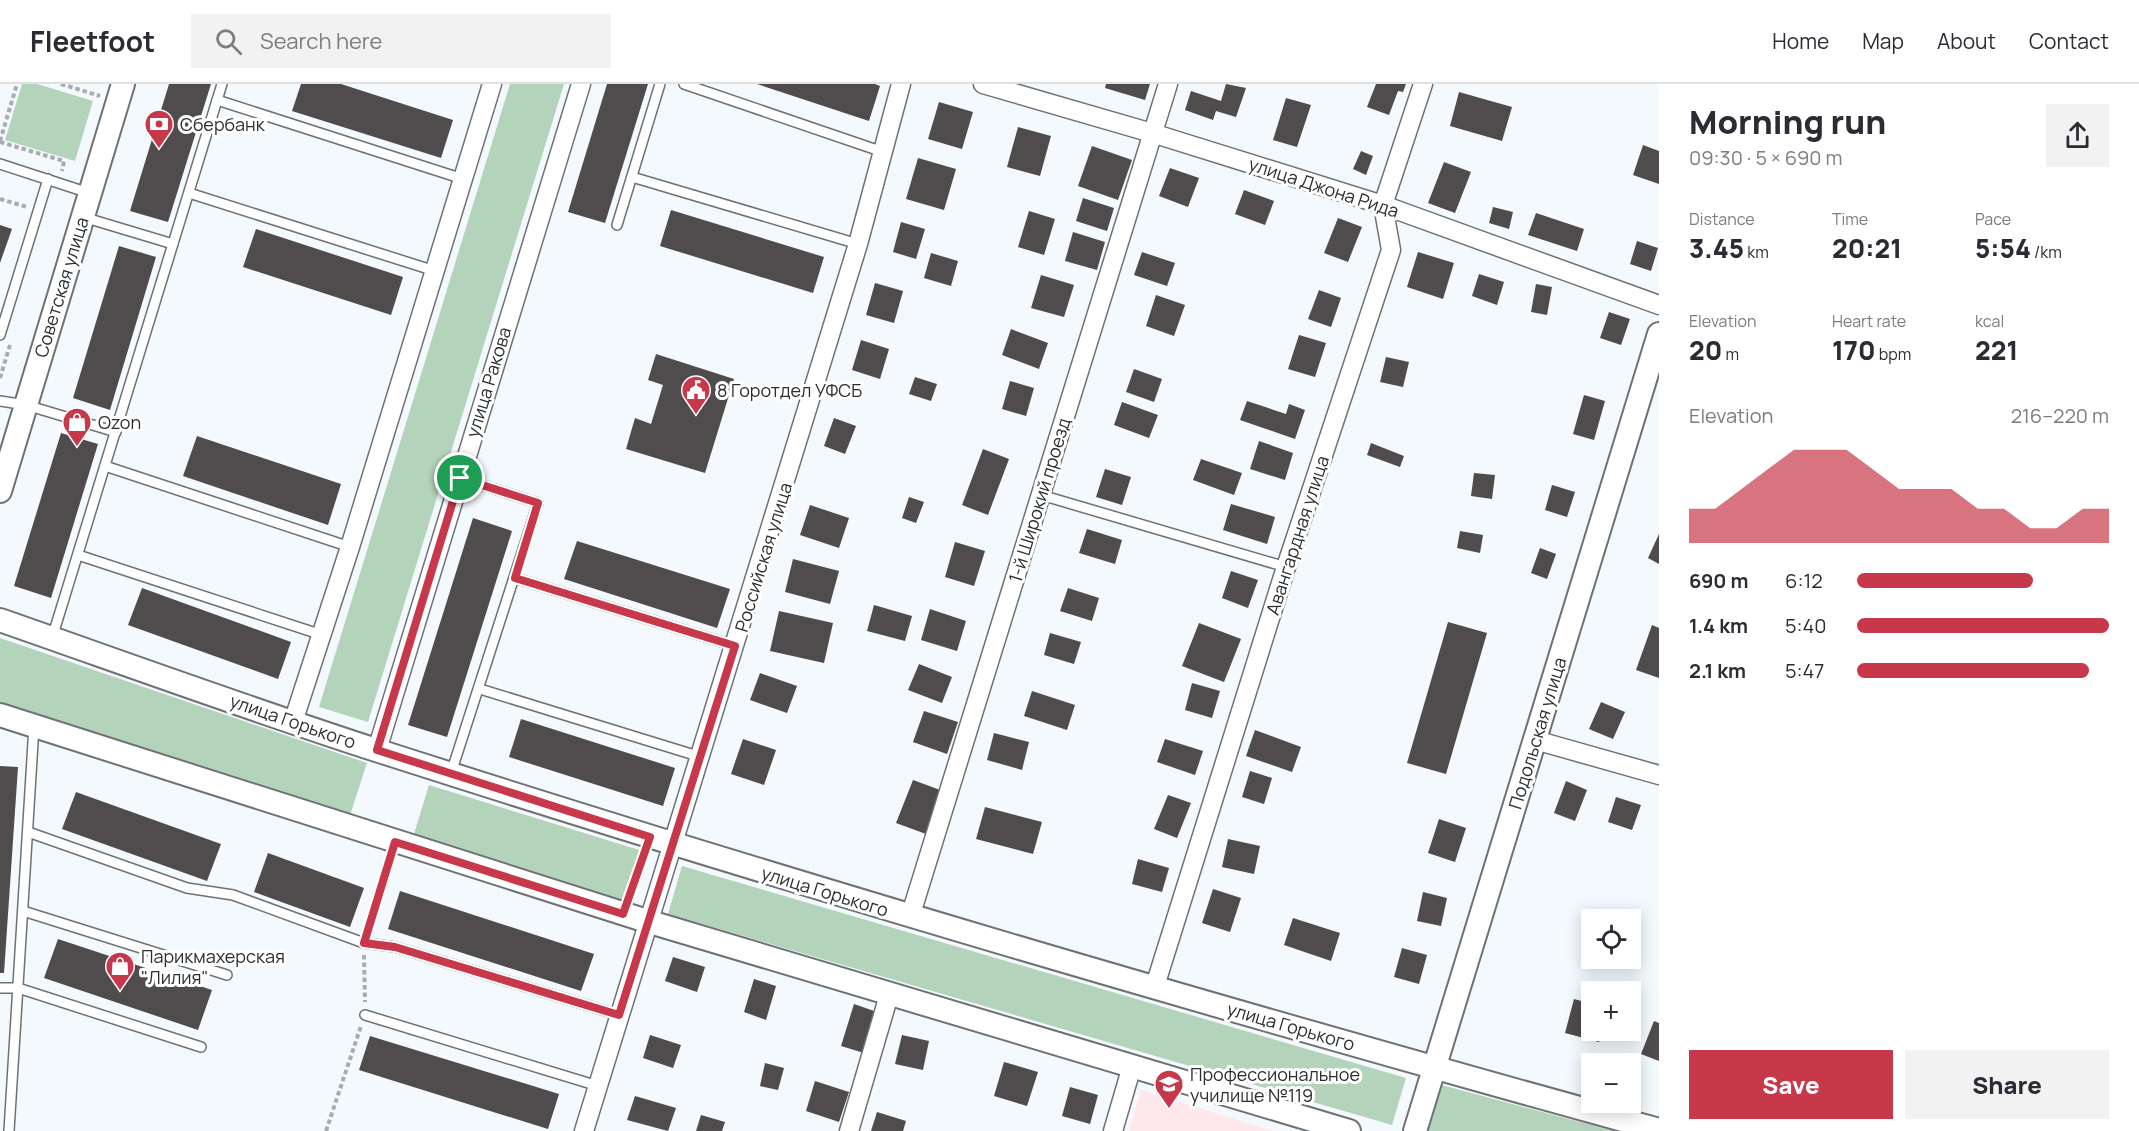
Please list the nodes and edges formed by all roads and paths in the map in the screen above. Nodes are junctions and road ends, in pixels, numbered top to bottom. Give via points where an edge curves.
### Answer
1 (17, 84) edge
2 (61, 84) edge
3 (222, 84) edge
4 (492, 84) edge
5 (581, 84) edge
6 (660, 84) edge
7 (684, 84) edge
8 (901, 84) edge
9 (983, 84) edge
10 (1168, 84) edge
11 (1423, 84) edge
12 (120, 93) edge
13 (217, 100) junction
14 (1152, 133) junction
15 (0, 141) edge
16 (883, 152) junction
17 (0, 164) edge
18 (632, 177) junction
19 (48, 179) junction
20 (463, 179) junction
21 (90, 193) junction
22 (189, 193) junction
23 (0, 199) edge
24 (1383, 205) junction
25 (39, 210) junction
26 (83, 217) junction
27 (617, 225) dead end
28 (173, 244) junction
29 (858, 244) junction
30 (435, 272) junction
31 (1659, 306) edge
32 (1659, 334) edge
33 (0, 335) edge
34 (0, 401) edge
35 (26, 405) junction
36 (116, 432) junction
37 (105, 466) junction
38 (460, 478) junction
39 (0, 491) edge
40 (1041, 495) junction
41 (350, 547) junction
42 (78, 555) junction
43 (1286, 567) junction
44 (515, 578) junction
45 (0, 620) edge
46 (322, 635) junction
47 (52, 638) junction
48 (735, 646) junction
49 (480, 689) junction
50 (0, 715) edge
51 (293, 722) junction
52 (34, 726) junction
53 (1535, 740) junction
54 (377, 750) junction
55 (701, 756) junction
56 (451, 773) junction
57 (1659, 775) edge
58 (28, 832) junction
59 (650, 837) junction
60 (395, 842) junction
61 (674, 845) junction
62 (23, 911) junction
63 (623, 914) junction
64 (910, 916) junction
65 (650, 922) junction
66 (364, 943) junction
67 (227, 975) dead end
68 (1155, 986) junction
69 (0, 988) edge
70 (18, 988) junction
71 (889, 995) junction
72 (365, 1015) junction
73 (619, 1015) junction
74 (201, 1047) dead end
75 (1132, 1066) junction
76 (1433, 1068) junction
77 (598, 1086) junction
78 (1659, 1130) edge
79 (9, 1131) edge
80 (326, 1131) edge
81 (584, 1131) edge
82 (849, 1131) edge
83 (1113, 1131) edge
84 (1348, 1131) edge
85 (1415, 1131) edge

1 - 15 path
2 - 12 path
3 - 13 lane
4 - 20 street
5 - 38 street, улица Ракова
6 - 18 lane
7 - 16 lane
8 - 16 street, Российская улица
9 - 14 street, улица Джона Рида
10 - 14 street, 1-й Широкий проезд
11 - 24 street, Авангардная улица
12 - 21 street, Советская улица
13 - 20 lane
13 - 22 lane
14 - 24 street, улица Джона Рида
14 - 40 street, 1-й Широкий проезд
16 - 29 street, Российская улица
17 - 19 lane
18 - 27 lane
18 - 29 lane
19 - 21 lane
19 - 25 lane
20 - 30 street
21 - 26 street, Советская улица
22 - 28 lane
22 - 30 lane
23 - 25 path
24 - 31 street, улица Джона Рида
24 - 43 street, Авангардная улица via 1391,250
25 - 33 lane
26 - 28 lane
26 - 35 street, Советская улица
28 - 36 lane
29 - 48 street, Российская улица
30 - 41 street
32 - 53 street, Подольская улица
34 - 35 lane
35 - 36 lane
35 - 39 street, Советская улица
36 - 37 lane
37 - 41 lane
37 - 42 lane
38 - 44 lane via 538,503
38 - 54 street, улица Ракова
40 - 43 lane
40 - 64 street, 1-й Широкий проезд
41 - 46 street
42 - 46 lane
42 - 47 lane
43 - 68 street, Авангардная улица
44 - 48 lane
44 - 49 lane
45 - 47 street, улица Горького
46 - 51 street
47 - 51 street, улица Горького
48 - 55 street, Российская улица
49 - 55 lane
49 - 56 lane
50 - 52 street
51 - 54 street, улица Горького
52 - 58 lane
52 - 60 street
53 - 57 street
53 - 76 street, Подольская улица
54 - 56 street, улица Горького
55 - 61 street, Российская улица
56 - 59 street, улица Горького
58 - 62 lane
58 - 66 lane via 187,888 233,895
59 - 61 street, улица Горького
59 - 63 path
60 - 63 street
60 - 66 path
61 - 64 street, улица Горького
61 - 65 street, Российская улица
62 - 67 lane
62 - 70 lane
63 - 65 street
64 - 68 street, улица Горького
65 - 71 street
65 - 73 street, Российская улица
66 - 72 path
66 - 73 lane via 395,947
68 - 76 street, улица Горького
69 - 70 lane
70 - 74 lane
70 - 79 lane
71 - 75 street
71 - 82 street
72 - 77 lane
72 - 80 path
73 - 77 street, Российская улица
75 - 83 street
75 - 84 street
76 - 78 street, улица Горького
76 - 85 street, Подольская улица
77 - 81 street, Российская улица

